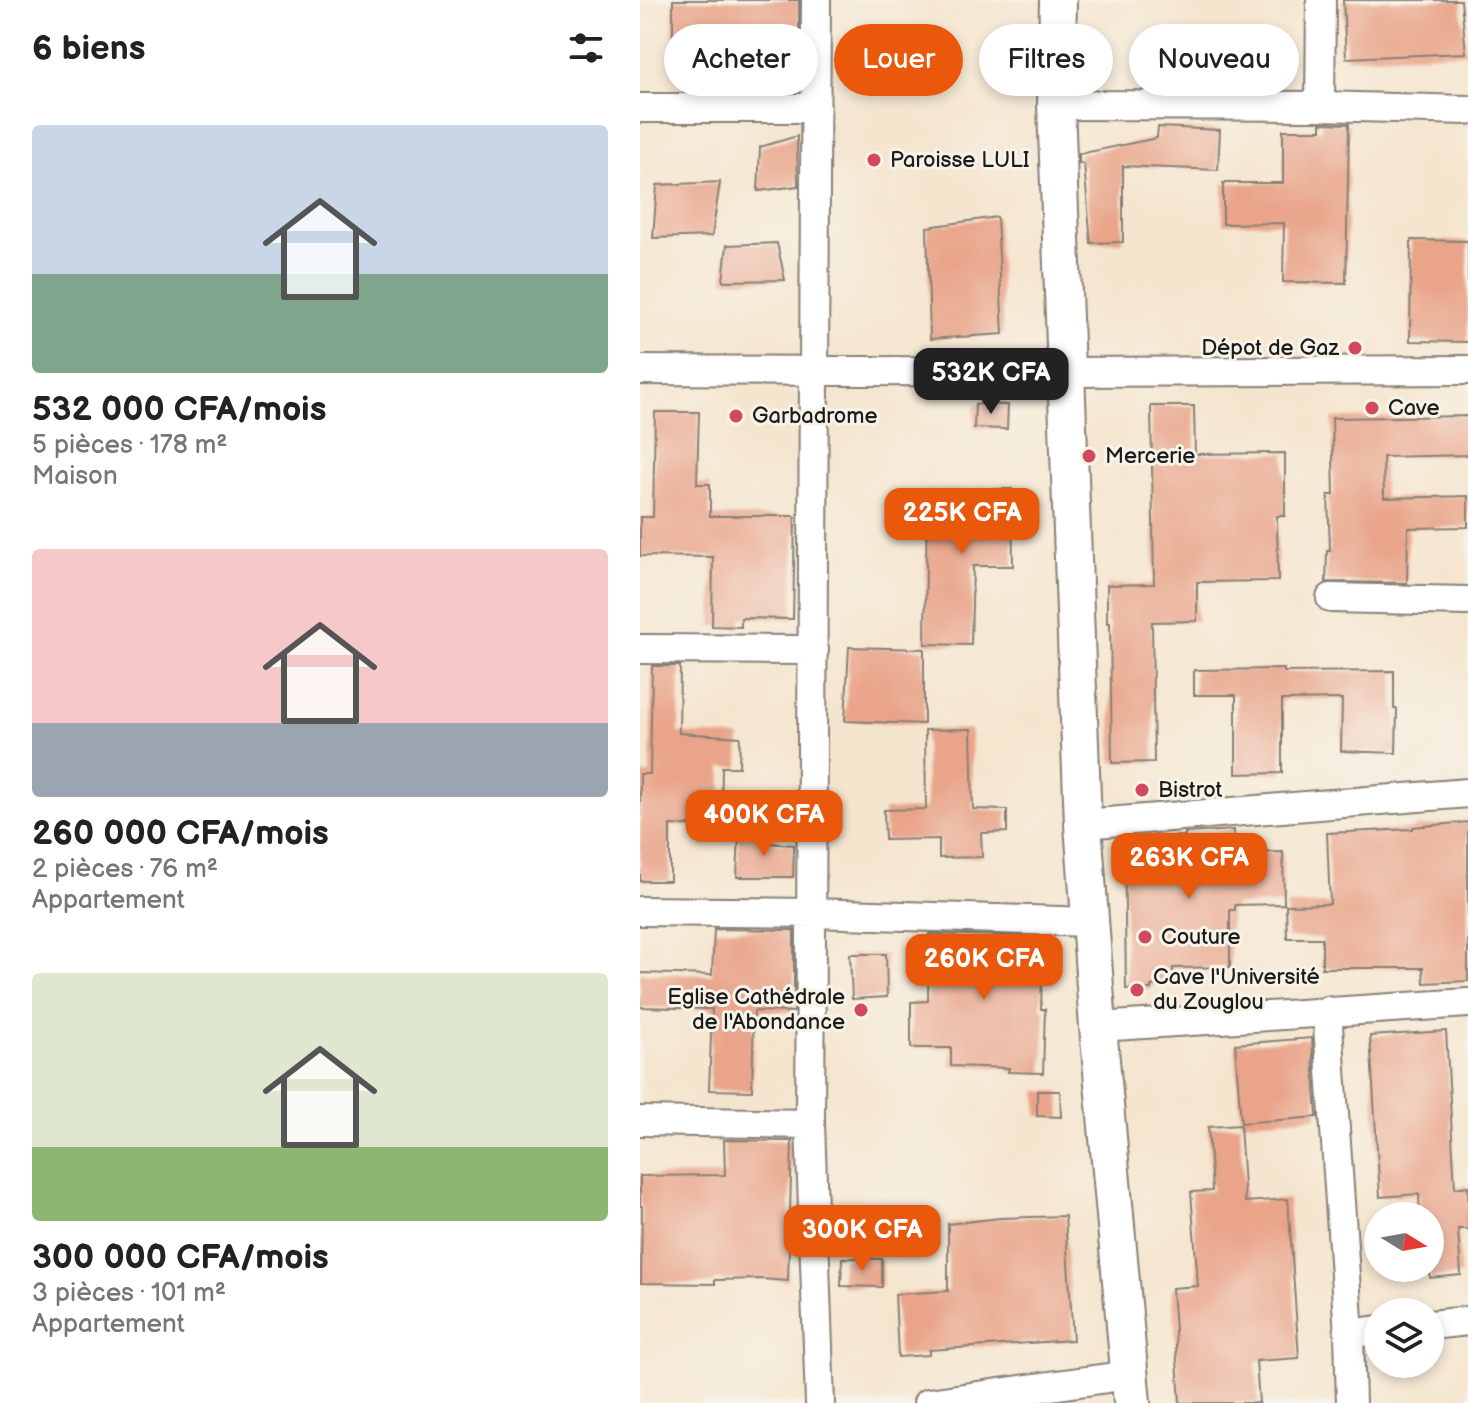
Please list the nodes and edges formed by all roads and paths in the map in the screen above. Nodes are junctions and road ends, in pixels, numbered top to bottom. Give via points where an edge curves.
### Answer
1 (816, 0) edge
2 (1058, 0) edge
3 (1321, 0) edge
4 (1056, 105) junction
5 (1320, 106) junction
6 (640, 108) edge
7 (816, 108) junction
8 (1468, 110) edge
9 (813, 369) junction
10 (640, 370) edge
11 (1468, 370) edge
12 (1065, 372) junction
13 (1331, 598) dead end
14 (1468, 601) edge
15 (640, 649) edge
16 (814, 650) junction
17 (1468, 793) edge
18 (1083, 824) junction
19 (640, 911) edge
20 (813, 913) junction
21 (1090, 922) junction
22 (1468, 1003) edge
23 (1327, 1011) junction
24 (1098, 1027) junction
25 (640, 1121) edge
26 (810, 1124) junction
27 (1468, 1321) edge
28 (1444, 1324) edge
29 (1364, 1332) edge
30 (1349, 1334) junction
31 (1131, 1389) edge
32 (820, 1403) edge
33 (928, 1403) edge
34 (1351, 1403) edge

1 - 7 street
2 - 4 street
3 - 5 street
4 - 5 street
4 - 12 street
5 - 8 street
6 - 7 street
7 - 9 street
9 - 10 street
9 - 12 street
9 - 16 street
11 - 12 street
12 - 18 street
13 - 14 street
15 - 16 street
16 - 20 street
17 - 18 street
18 - 21 street
19 - 20 street
20 - 21 street
20 - 26 street
21 - 24 street
22 - 23 street
23 - 24 street
23 - 30 street
24 - 31 street
25 - 26 street
26 - 32 street
27 - 28 street
29 - 30 street
30 - 34 street
31 - 33 street

